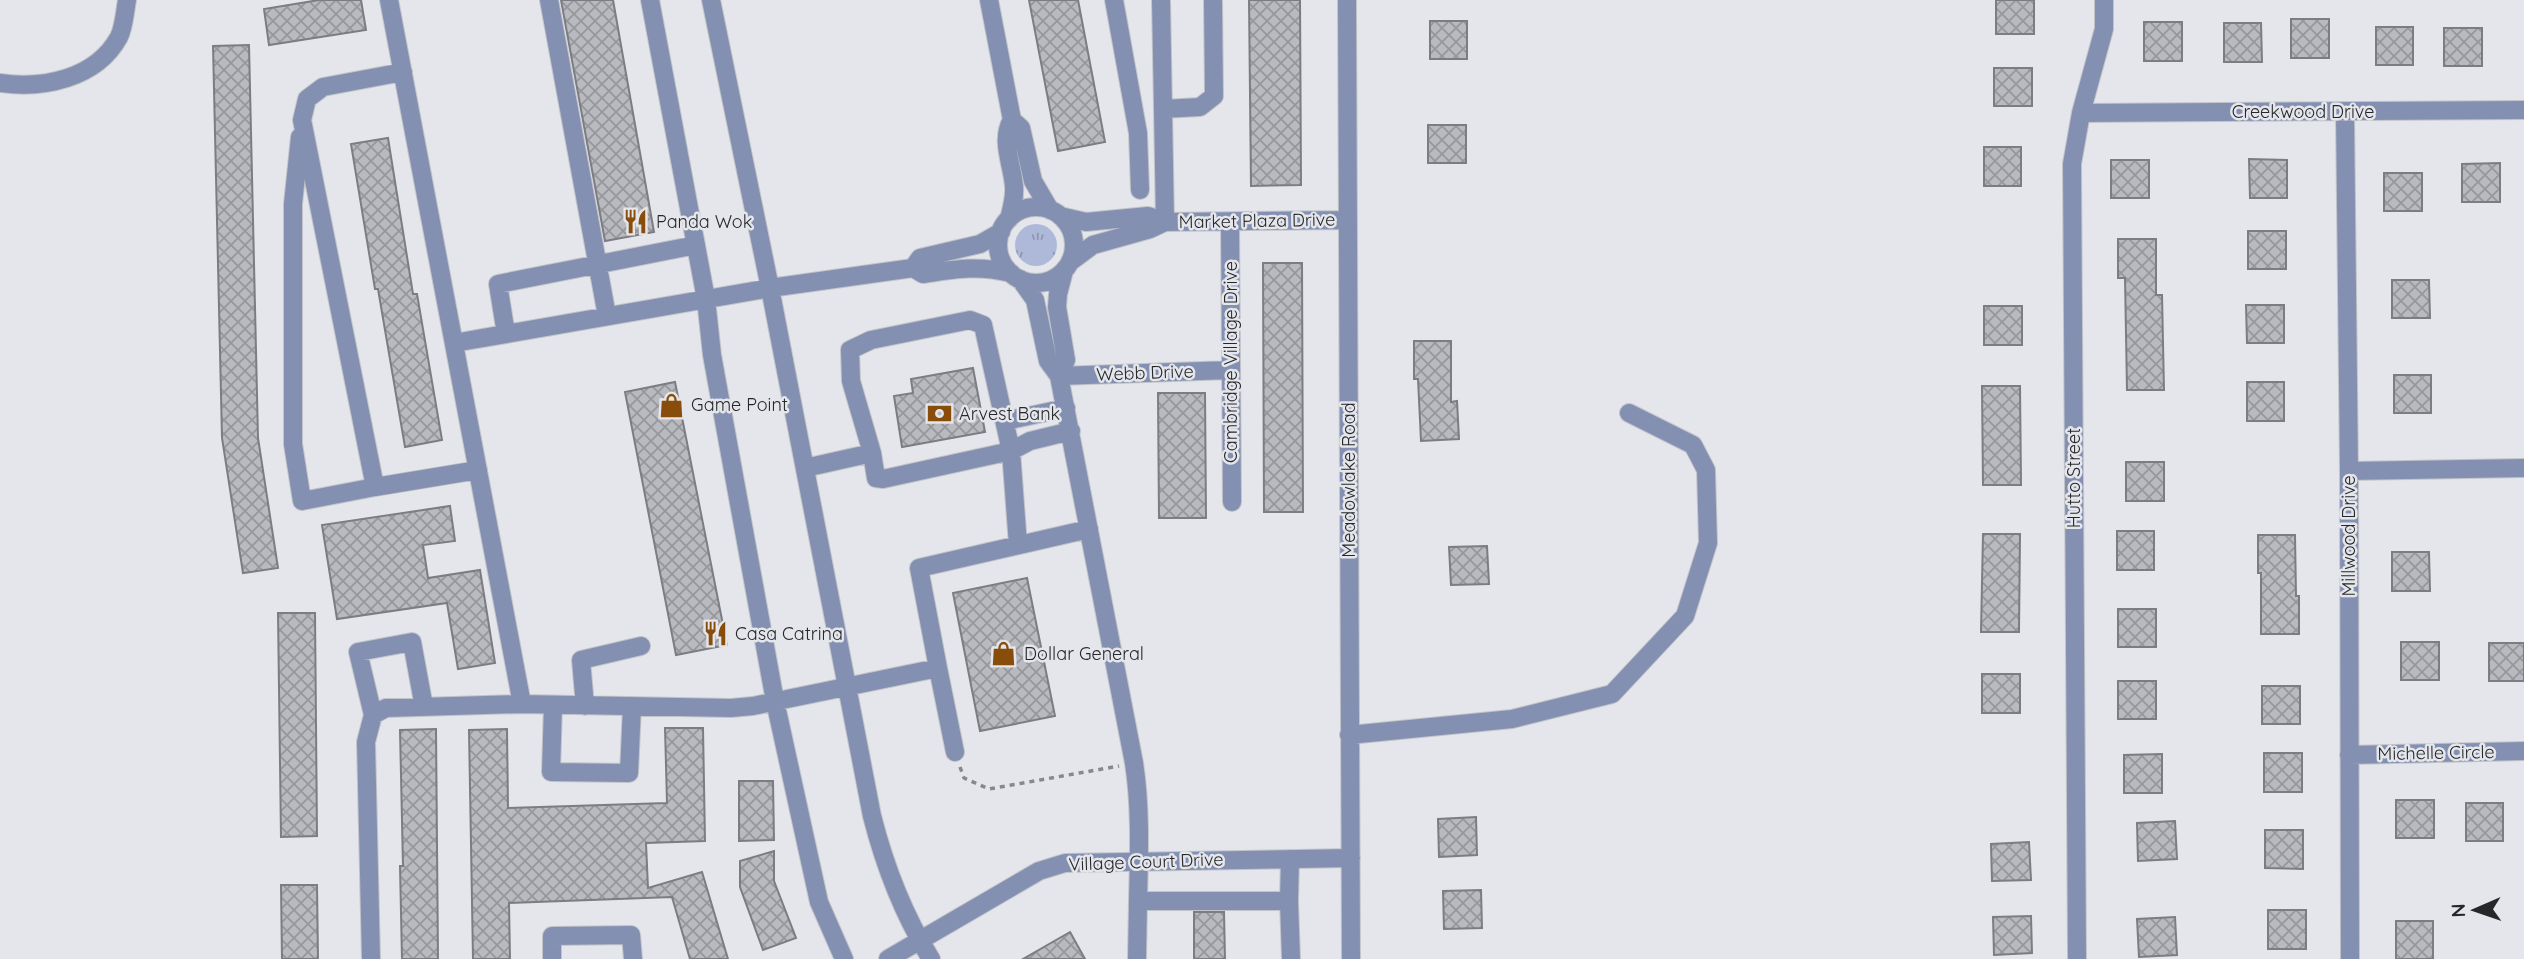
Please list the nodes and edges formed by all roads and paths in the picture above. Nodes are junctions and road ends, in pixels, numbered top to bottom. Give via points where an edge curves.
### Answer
1 (127, 0) edge
2 (389, 0) edge
3 (549, 0) edge
4 (650, 0) edge
5 (711, 0) edge
6 (989, 0) edge
7 (1114, 0) edge
8 (1161, 0) edge
9 (1213, 0) edge
10 (1347, 0) edge
11 (2104, 0) edge
12 (403, 72) junction
13 (0, 83) edge
14 (1163, 109) junction
15 (2524, 110) edge
16 (2345, 112) junction
17 (2081, 113) junction
18 (302, 120) junction
19 (1012, 120) junction
20 (1140, 190) dead end
21 (1055, 213) junction
22 (1348, 220) junction
23 (1165, 222) junction
24 (1230, 222) junction
25 (1005, 226) junction
26 (696, 245) junction
27 (598, 265) junction
28 (1067, 266) junction
29 (913, 268) junction
30 (1015, 276) junction
31 (770, 288) junction
32 (706, 299) junction
33 (607, 316) junction
34 (506, 334) junction
35 (454, 343) junction
36 (1230, 370) junction
37 (1059, 376) junction
38 (1066, 408) junction
39 (1629, 413) dead end
40 (1004, 421) junction
41 (1070, 431) junction
42 (1011, 451) junction
43 (872, 453) junction
44 (805, 468) junction
45 (2524, 468) edge
46 (478, 470) junction
47 (2349, 471) junction
48 (375, 487) junction
49 (1232, 502) dead end
50 (1089, 529) junction
51 (1018, 545) junction
52 (641, 646) dead end
53 (938, 667) junction
54 (847, 686) junction
55 (775, 701) junction
56 (522, 704) junction
57 (552, 705) junction
58 (585, 706) junction
59 (632, 706) junction
60 (424, 707) junction
61 (373, 715) junction
62 (1349, 735) junction
63 (2524, 751) edge
64 (955, 752) joint
65 (2349, 755) junction
66 (1133, 763) junction
67 (1350, 858) junction
68 (1290, 859) junction
69 (1139, 861) junction
70 (1138, 901) junction
71 (1289, 901) junction
72 (920, 941) junction
73 (371, 959) edge
74 (552, 959) edge
75 (633, 959) edge
76 (844, 959) edge
77 (888, 959) edge
78 (931, 959) edge
79 (1137, 959) edge
80 (1291, 959) edge
81 (1352, 959) edge
82 (2077, 959) edge
83 (2350, 959) edge

1 - 13 street via 120,36 87,69 41,84
2 - 12 street
3 - 27 street
4 - 26 street
5 - 31 street
6 - 19 street
7 - 20 street via 1138,133
8 - 14 street
9 - 14 street via 1214,96 1200,107
10 - 22 street, Meadowlake Road
11 - 17 street, Hutto Street via 2104,29
12 - 18 street via 323,86 307,99
12 - 35 street
14 - 23 street
15 - 16 street, Creekwood Drive
16 - 17 street, Creekwood Drive
16 - 47 street, Millwood Drive
17 - 82 street, Hutto Street via 2072,164
18 - 48 street
18 - 48 street via 293,204 293,444 302,501
19 - 21 street via 1021,128 1033,181
19 - 25 street via 1005,132 1014,196
21 - 23 street, Market Plaza Drive via 1086,222 1148,216
21 - 25 street via 1028,209
21 - 28 street via 1073,237
22 - 24 street, Market Plaza Drive
22 - 62 street, Meadowlake Road
23 - 24 street, Market Plaza Drive
23 - 28 street, Market Plaza Drive via 1093,245
24 - 36 street, Cambridge Village Drive
25 - 29 street via 980,244 920,258
25 - 30 street via 999,250
26 - 27 street
26 - 32 street
27 - 33 street
27 - 34 street via 498,284
28 - 30 street via 1046,282 1031,283
28 - 37 street via 1057,307 1066,360
29 - 30 street via 923,274 986,267
29 - 31 street
30 - 37 street via 1035,300 1048,361
31 - 32 street
31 - 44 street
32 - 33 street
32 - 55 street via 712,355
33 - 34 street
34 - 35 street
35 - 46 street
36 - 37 street, Webb Drive
36 - 49 street, Cambridge Village Drive
37 - 38 street
38 - 40 street
38 - 41 street
39 - 62 street via 1693,445 1706,470 1708,543 1685,617 1612,694 1512,719
40 - 42 street
40 - 43 street via 983,325 970,320 871,340 850,350 851,381
41 - 42 street
41 - 50 street
42 - 43 street via 883,479 876,478
42 - 51 street
43 - 44 street
44 - 54 street
45 - 47 street
46 - 48 street
46 - 56 street
47 - 65 street, Millwood Drive
50 - 51 street
50 - 66 street
51 - 53 street via 919,568
52 - 58 street via 581,660
53 - 54 street
53 - 64 street
54 - 55 street
54 - 72 street via 884,863
55 - 59 street via 731,708
55 - 76 street via 819,902
56 - 57 street
56 - 60 street
57 - 58 street
57 - 59 street via 551,772 629,773
58 - 59 street
60 - 61 street via 386,708
60 - 61 street via 412,642 358,652
61 - 73 street via 366,742
62 - 67 street, Meadowlake Road
63 - 65 street, Michelle Circle
64 - 66 path via 964,778 989,789
65 - 83 street, Millwood Drive
66 - 69 street
67 - 68 street, Village Court Drive
67 - 81 street, Meadowlake Road
68 - 69 street, Village Court Drive
68 - 71 street
69 - 70 street
69 - 72 street, Village Court Drive via 1065,863 1039,872
70 - 71 street
70 - 79 street
71 - 80 street
72 - 77 street, Village Court Drive
72 - 78 street
74 - 75 street via 552,936 631,935

